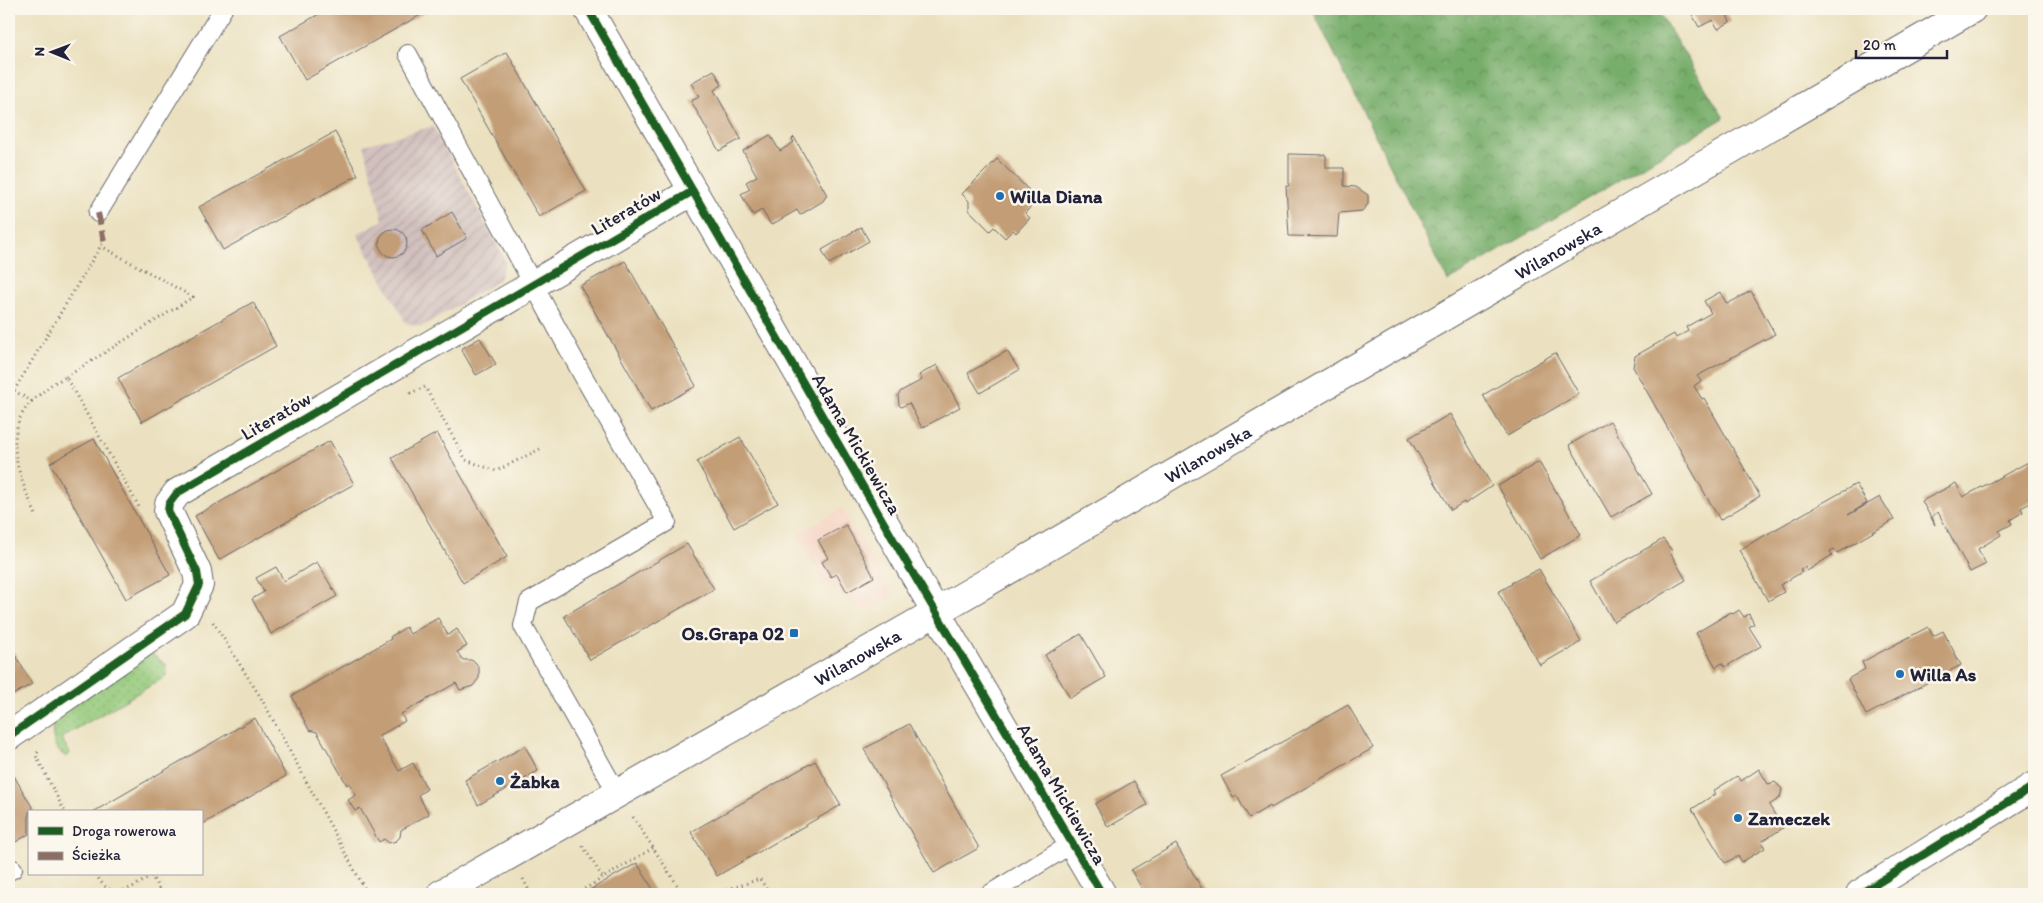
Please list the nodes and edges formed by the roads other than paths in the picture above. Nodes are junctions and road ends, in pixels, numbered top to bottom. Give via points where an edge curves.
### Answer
1 (223, 9) edge
2 (588, 9) edge
3 (1972, 9) edge
4 (1942, 16) edge
5 (408, 54) dead end
6 (693, 191) junction
7 (98, 213) dead end
8 (534, 284) junction
9 (936, 612) junction
10 (9, 736) edge
11 (2034, 786) edge
12 (624, 804) junction
13 (1073, 843) junction
14 (441, 894) edge
15 (990, 894) edge
16 (1102, 894) edge
17 (1860, 894) edge

1 - 7 lane
2 - 6 street, Adama Mickiewicza
3 - 4 street, Wilanowska
4 - 9 street, Wilanowska
5 - 8 lane
6 - 8 street, Literatów
6 - 9 street, Adama Mickiewicza
8 - 10 street, Literatów via 178,493 169,504 168,511 197,572 199,584 184,614
8 - 12 lane via 666,522 529,602 523,626
9 - 12 street, Wilanowska
9 - 13 street, Adama Mickiewicza
11 - 17 street
12 - 14 street, Wilanowska
13 - 15 lane
13 - 16 street, Adama Mickiewicza

